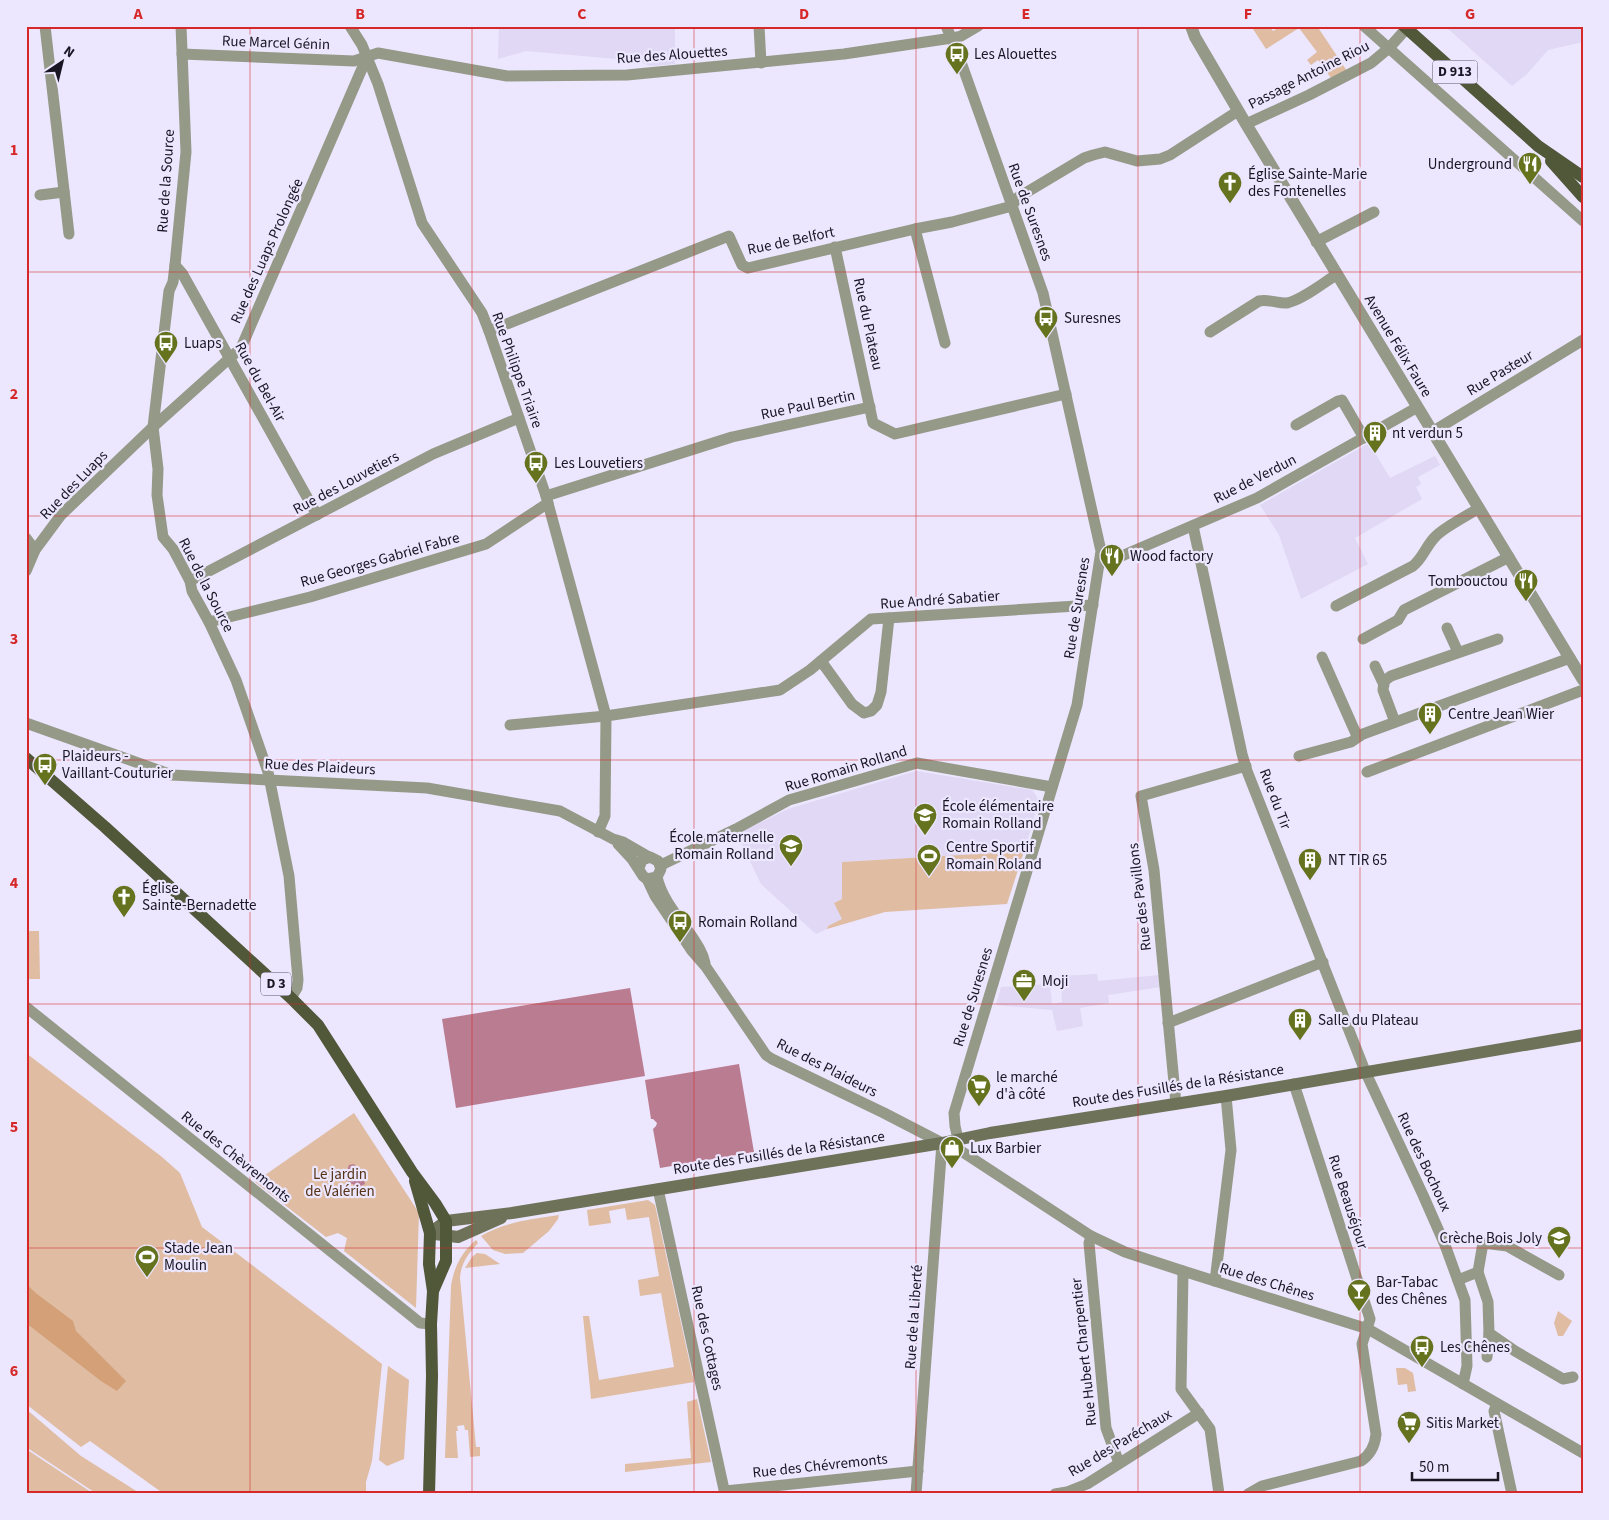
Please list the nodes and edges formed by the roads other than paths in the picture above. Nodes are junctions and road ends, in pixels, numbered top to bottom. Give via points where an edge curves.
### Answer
1 (45, 26) edge
2 (181, 26) edge
3 (350, 26) edge
4 (759, 26) edge
5 (946, 26) edge
6 (978, 26) edge
7 (1191, 26) edge
8 (1364, 26) edge
9 (1405, 28) edge
10 (952, 38) junction
11 (1389, 48) junction
12 (182, 54) junction
13 (367, 57) junction
14 (761, 63) junction
15 (1238, 111) junction
16 (1246, 124) junction
17 (1538, 146) junction
18 (1583, 177) edge
19 (64, 192) junction
20 (40, 196) dead end
21 (1583, 197) edge
22 (1012, 206) junction
23 (1374, 212) dead end
24 (1583, 220) edge
25 (915, 229) junction
26 (69, 234) dead end
27 (1316, 242) junction
28 (835, 247) junction
29 (175, 265) junction
30 (1336, 275) junction
31 (489, 331) junction
32 (1210, 332) dead end
33 (1583, 340) edge
34 (945, 343) dead end
35 (230, 359) junction
36 (1066, 394) junction
37 (870, 408) junction
38 (1416, 408) junction
39 (519, 418) junction
40 (1296, 425) dead end
41 (153, 427) junction
42 (1432, 432) junction
43 (1364, 438) junction
44 (547, 500) junction
45 (1479, 508) junction
46 (316, 515) junction
47 (1193, 526) junction
48 (26, 538) edge
49 (35, 550) junction
50 (1509, 558) junction
51 (1100, 562) junction
52 (26, 571) edge
53 (190, 581) junction
54 (1093, 605) junction
55 (1336, 606) dead end
56 (889, 618) junction
57 (209, 622) junction
58 (1447, 628) dead end
59 (1363, 638) dead end
60 (1498, 639) dead end
61 (1458, 652) junction
62 (1322, 657) dead end
63 (1570, 658) junction
64 (821, 660) junction
65 (1375, 666) dead end
66 (1583, 680) edge
67 (1384, 685) junction
68 (1583, 690) edge
69 (606, 716) junction
70 (1395, 722) junction
71 (26, 723) edge
72 (510, 725) dead end
73 (1357, 736) junction
74 (1299, 756) dead end
75 (26, 758) edge
76 (1246, 766) junction
77 (1367, 772) dead end
78 (270, 780) junction
79 (1052, 787) junction
80 (598, 832) junction
81 (613, 839) junction
82 (649, 857) junction
83 (661, 864) junction
84 (639, 868) junction
85 (652, 878) junction
86 (1323, 962) junction
87 (291, 998) junction
88 (26, 1007) edge
89 (1168, 1023) junction
90 (1583, 1035) edge
91 (1365, 1071) junction
92 (1294, 1084) junction
93 (1226, 1096) junction
94 (1176, 1104) junction
95 (958, 1140) junction
96 (942, 1142) junction
97 (412, 1172) junction
98 (658, 1189) junction
99 (512, 1213) junction
100 (446, 1222) junction
101 (430, 1233) junction
102 (446, 1236) junction
103 (1091, 1236) junction
104 (1183, 1271) junction
105 (1478, 1272) junction
106 (1559, 1275) dead end
107 (1458, 1280) junction
108 (1214, 1281) junction
109 (433, 1291) junction
110 (431, 1324) junction
111 (1368, 1329) junction
112 (1489, 1333) junction
113 (1487, 1357) dead end
114 (1573, 1377) dead end
115 (1463, 1384) junction
116 (1497, 1404) junction
117 (1199, 1414) junction
118 (1583, 1453) edge
119 (1119, 1463) junction
120 (918, 1471) junction
121 (725, 1492) edge
122 (429, 1494) edge
123 (916, 1494) edge
124 (1055, 1494) edge
125 (1219, 1494) edge
126 (1248, 1494) edge
127 (1512, 1494) edge

1 - 19 street
2 - 12 street, Rue de la Source
3 - 13 street, Rue Philippe Triaire
4 - 14 street
5 - 10 street, Rue de Suresnes
6 - 10 street, Rue des Alouettes
7 - 15 street, Avenue Félix Faure via 1194,37
8 - 11 street
9 - 11 street, Passage Antoine Riou
9 - 17 main road, D 913
10 - 14 street, Rue des Alouettes
10 - 22 street, Rue de Suresnes
11 - 16 street, Passage Antoine Riou via 1372,63
11 - 24 street
12 - 13 street, Rue Marcel Génin via 354,61
12 - 29 street, Rue de la Source via 186,152
13 - 14 street, Rue des Alouettes via 378,53 507,76 627,75
13 - 31 street, Rue Philippe Triaire via 422,223 482,313
13 - 35 street, Rue des Luaps Prolongée via 241,348
15 - 16 street, Avenue Félix Faure
15 - 22 street via 1160,159 1137,161 1105,152 1093,154 1017,198
16 - 27 street, Avenue Félix Faure
17 - 18 main road, D 913
17 - 21 main road, D 913
19 - 20 street
19 - 26 street
22 - 25 street, Rue de Belfort
22 - 36 street, Rue de Suresnes via 1043,293
23 - 27 street
25 - 28 street, Rue de Belfort
25 - 34 street
27 - 30 street, Avenue Félix Faure
28 - 31 street, Rue de Belfort via 748,268 742,265 729,236
28 - 37 street, Rue du Plateau
29 - 35 street, Rue du Bel-Air
29 - 41 street, Rue de la Source
30 - 32 street via 1288,303 1259,301
30 - 38 street, Avenue Félix Faure
31 - 39 street, Rue Philippe Triaire
33 - 42 street, Rue Pasteur
35 - 41 street, Rue des Luaps Prolongée
35 - 46 street, Rue du Bel-Air
36 - 37 street, Rue Paul Bertin via 895,434 873,423
36 - 51 street, Rue de Suresnes via 1101,551
37 - 44 street, Rue Paul Bertin via 732,437
38 - 42 street, Avenue Félix Faure
38 - 43 street, Rue de Verdun
39 - 44 street, Rue Philippe Triaire
39 - 46 street, Rue des Louvetiers via 433,454
40 - 43 street via 1342,400
41 - 49 street, Rue des Luaps via 60,515
41 - 53 street, Rue de la Source via 163,537
42 - 45 street, Avenue Félix Faure
43 - 47 street, Rue de Verdun via 1257,498
44 - 57 street, Rue Georges Gabriel Fabre via 486,544 310,597
44 - 69 street, Rue Philippe Triaire
45 - 50 street, Avenue Félix Faure
45 - 55 street via 1436,535 1421,560 1413,566
46 - 53 street, Rue des Louvetiers
47 - 51 street, Rue de Verdun via 1110,561
47 - 76 street, Rue du Tir
48 - 49 street
49 - 52 street, Rue des Luaps
50 - 59 street via 1404,610 1398,620
50 - 63 street, Avenue Félix Faure
51 - 54 street, Rue de Suresnes
53 - 57 street, Rue de la Source
54 - 56 street, Rue André Sabatier
54 - 79 street, Rue de Suresnes via 1077,705
56 - 64 street, Rue André Sabatier via 871,620
56 - 64 street via 881,692 877,705 871,711 864,713 852,704
57 - 78 street, Rue de la Source via 236,680
58 - 61 street
60 - 61 street
61 - 67 street via 1391,676
62 - 73 street
63 - 66 street, Avenue Félix Faure
63 - 70 street
64 - 69 street, Rue André Sabatier via 780,690
65 - 67 street
67 - 70 street
68 - 77 street
69 - 72 street, Rue André Sabatier
69 - 80 street, Rue Philippe Triaire via 605,816
70 - 73 street
71 - 78 street, Rue des Plaideurs via 172,775
73 - 74 street via 1351,742
75 - 87 main road, D 3
76 - 86 street, Rue du Tir
76 - 89 street, Rue des Pavillons via 1141,796 1154,870
78 - 80 street, Rue des Plaideurs via 441,789 560,811
78 - 87 street, Rue de la Source via 290,876 298,980
79 - 83 street, Rue Romain Rolland via 917,763 789,800
79 - 95 street, Rue de Suresnes via 954,1113
80 - 81 street, Rue des Plaideurs
81 - 82 street, Rue des Plaideurs
81 - 84 street, Rue des Plaideurs
82 - 83 street
82 - 84 street via 642,860
83 - 85 street via 660,873
84 - 85 street via 643,876
85 - 96 street, Rue des Plaideurs via 655,896 768,1057
86 - 89 street
86 - 91 street, Rue du Tir
87 - 97 main road, D 3 via 318,1025
88 - 110 street, Rue des Chèvremonts via 414,1318
89 - 94 street, Rue des Pavillons
90 - 91 main road, Route des Fusillés de la Résistance
91 - 92 main road, Route des Fusillés de la Résistance
91 - 107 street, Rue des Bochoux via 1424,1195
92 - 93 main road, Route des Fusillés de la Résistance
92 - 111 street, Rue Beauséjour via 1370,1319
93 - 94 main road, Route des Fusillés de la Résistance
93 - 108 street via 1231,1150
94 - 95 main road, Route des Fusillés de la Résistance
95 - 96 main road, Route des Fusillés de la Résistance
96 - 98 main road, Route des Fusillés de la Résistance
96 - 103 street, Rue des Chênes via 958,1148
96 - 120 street, Rue de la Liberté
97 - 100 main road, D 3
97 - 101 main road, D 3
98 - 99 main road, Route des Fusillés de la Résistance
98 - 121 street, Rue des Cottages
99 - 100 main road, Route des Fusillés de la Résistance
99 - 102 main road, Route des Fusillés de la Résistance via 458,1237
100 - 101 main road, Route des Fusillés de la Résistance
100 - 102 main road, D 3
101 - 102 main road, Route des Fusillés de la Résistance
101 - 109 main road, D 3 via 428,1264
102 - 109 main road, D 3 via 446,1261
103 - 104 street, Rue des Chênes via 1125,1252
103 - 119 street, Rue Hubert Charpentier via 1106,1428
104 - 108 street, Rue des Chênes
104 - 117 street via 1181,1389
105 - 106 street via 1484,1243 1507,1246
105 - 107 street
105 - 112 street via 1488,1302
107 - 115 street, Rue des Bochoux via 1464,1300 1467,1366
108 - 111 street, Rue des Chênes
109 - 110 main road, D 3
110 - 122 main road, D 3
111 - 115 street, Rue des Chênes
111 - 126 street, Rue Beauséjour via 1362,1344 1376,1434 1371,1450 1361,1461 1262,1486
112 - 113 street
112 - 114 street via 1563,1379
115 - 116 street, Rue des Chênes
116 - 118 street, Rue des Chênes
116 - 127 street via 1494,1411
117 - 119 street, Rue des Paréchaux
117 - 125 street via 1210,1429
119 - 124 street, Rue des Paréchaux via 1087,1484
120 - 121 street, Rue des Chévremonts
120 - 123 street, Rue de la Liberté

